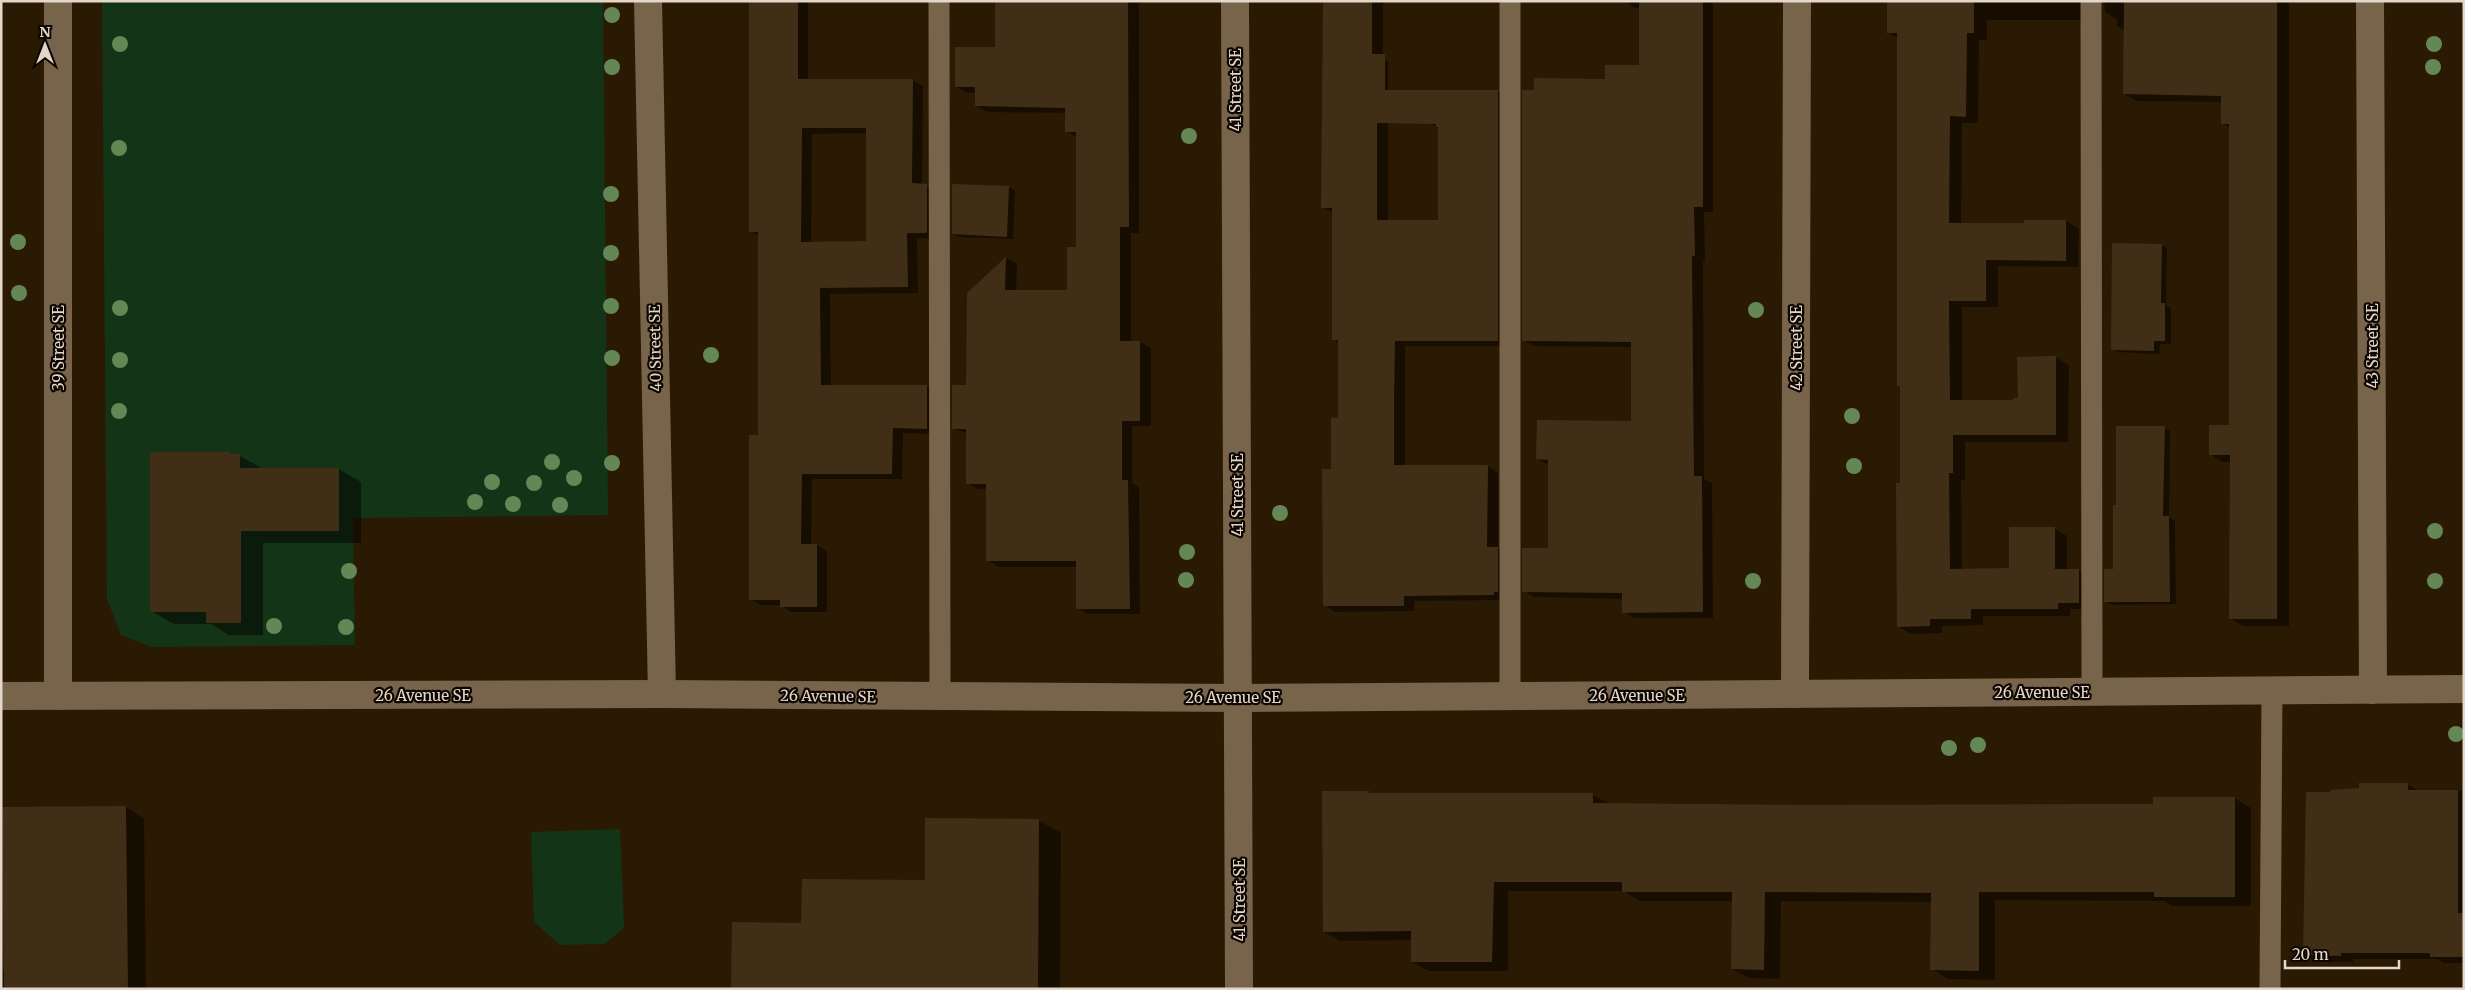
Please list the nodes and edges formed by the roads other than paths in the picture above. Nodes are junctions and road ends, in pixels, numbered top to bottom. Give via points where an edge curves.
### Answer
1 (58, 1) edge
2 (648, 1) edge
3 (939, 1) edge
4 (1235, 1) edge
5 (1510, 1) edge
6 (1797, 1) edge
7 (2091, 1) edge
8 (2370, 1) edge
9 (2464, 689) edge
10 (2374, 690) junction
11 (2272, 691) junction
12 (2092, 692) junction
13 (662, 694) junction
14 (1795, 694) junction
15 (1, 696) edge
16 (58, 696) junction
17 (1510, 696) junction
18 (940, 697) junction
19 (1238, 698) junction
20 (1239, 989) edge
21 (2270, 989) edge

1 - 16 street, 39 Street SE
2 - 13 street, 40 Street SE
3 - 18 lane
4 - 19 street, 41 Street SE
5 - 17 lane
6 - 14 street, 42 Street SE
7 - 12 lane
8 - 10 street, 43 Street SE
9 - 10 street, 26 Avenue SE
10 - 11 street, 26 Avenue SE
11 - 12 street, 26 Avenue SE
11 - 21 lane
12 - 14 street, 26 Avenue SE
13 - 16 street, 26 Avenue SE
13 - 18 street, 26 Avenue SE
14 - 17 street, 26 Avenue SE
15 - 16 street, 26 Avenue SE
17 - 19 street, 26 Avenue SE
18 - 19 street, 26 Avenue SE
19 - 20 street, 41 Street SE

